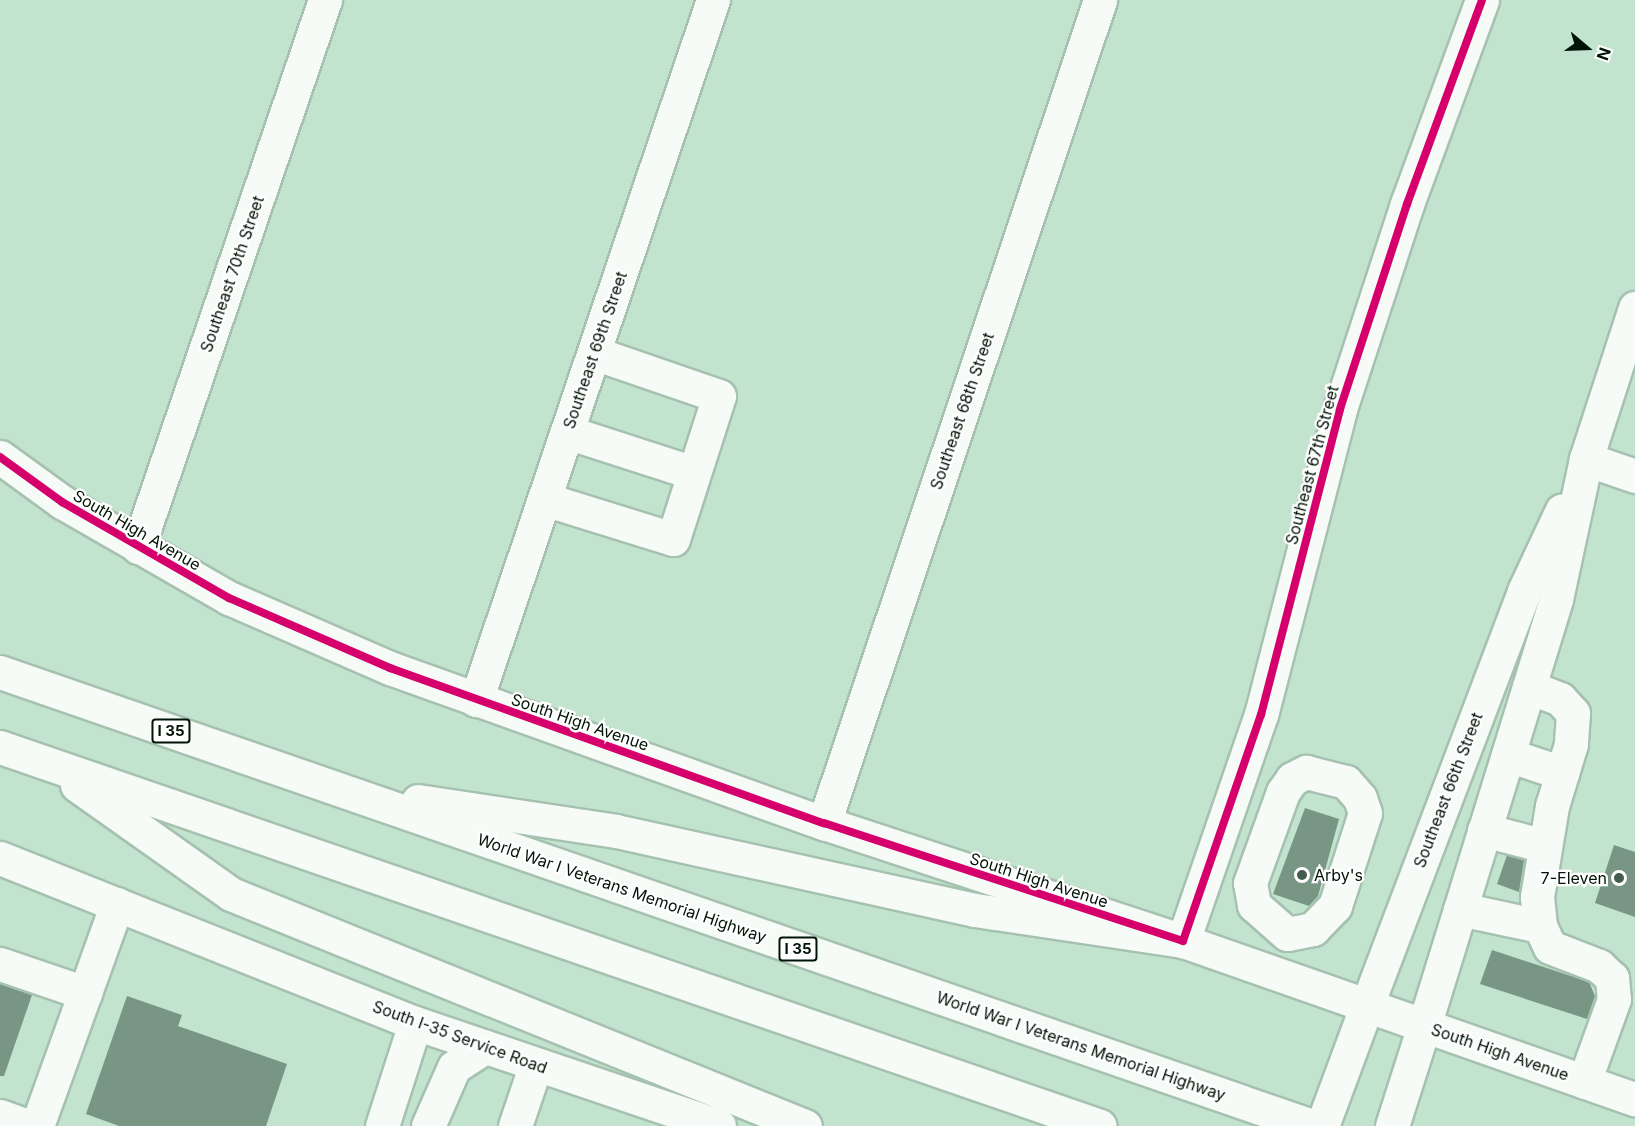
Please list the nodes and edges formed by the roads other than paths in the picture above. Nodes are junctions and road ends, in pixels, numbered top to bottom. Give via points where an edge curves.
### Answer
1 (325, 0) edge
2 (713, 0) edge
3 (1100, 0) edge
4 (1482, 0) edge
5 (1635, 308) edge
6 (594, 353) junction
7 (567, 432) junction
8 (0, 457) edge
9 (1586, 459) junction
10 (694, 473) junction
11 (1635, 476) edge
12 (544, 499) junction
13 (138, 548) junction
14 (0, 672) edge
15 (1529, 687) junction
16 (476, 700) junction
17 (0, 747) edge
18 (1508, 755) junction
19 (46, 763) junction
20 (1562, 773) junction
21 (341, 789) junction
22 (824, 823) junction
23 (1484, 830) junction
24 (1545, 846) junction
25 (1212, 857) junction
26 (0, 858) edge
27 (1254, 873) junction
28 (117, 904) junction
29 (1460, 909) junction
30 (1540, 926) junction
31 (1287, 934) junction
32 (1183, 941) junction
33 (0, 964) edge
34 (1276, 974) junction
35 (85, 993) junction
36 (1367, 1005) junction
37 (415, 1023) junction
38 (1424, 1026) junction
39 (485, 1047) junction
40 (536, 1064) junction
41 (1584, 1082) junction
42 (1635, 1099) edge
43 (0, 1116) edge
44 (28, 1126) edge
45 (37, 1126) edge
46 (381, 1126) edge
47 (428, 1126) edge
48 (515, 1126) edge
49 (719, 1126) edge
50 (805, 1126) edge
51 (1100, 1126) edge
52 (1312, 1126) edge
53 (1322, 1126) edge
54 (1392, 1126) edge

1 - 13 main road, Southeast 70th Street
2 - 6 main road, Southeast 69th Street
3 - 22 main road, Southeast 68th Street
4 - 25 main road, Southeast 67th Street via 1407,204 1340,409 1261,715
5 - 9 main road, Southeast 66th Street
6 - 7 main road, Southeast 69th Street
6 - 10 main road via 719,396
7 - 10 main road
7 - 12 main road, Southeast 69th Street
8 - 13 main road, South High Avenue
9 - 11 main road
9 - 15 main road, Southeast 66th Street via 1556,599
9 - 36 main road, Southeast 66th Street via 1524,591
10 - 12 main road via 673,539
12 - 16 main road, Southeast 69th Street
13 - 16 main road, South High Avenue via 229,598
14 - 21 main road, World War I Veterans Memorial Highway / I 35
15 - 18 main road, Southeast 66th Street
15 - 20 main road via 1560,699 1573,713
16 - 22 main road, South High Avenue
17 - 19 main road
18 - 20 main road
18 - 23 main road, Southeast 66th Street
19 - 50 main road via 231,894
19 - 51 main road
20 - 24 main road
21 - 32 main road via 616,831 975,910
21 - 52 main road, World War I Veterans Memorial Highway / I 35
22 - 32 main road, South High Avenue
23 - 24 main road
23 - 29 main road, Southeast 66th Street
24 - 30 main road via 1537,897
25 - 27 main road
25 - 32 main road, Southeast 67th Street
26 - 28 main road, South I-35 Service Road
27 - 31 main road via 1250,883 1254,905
27 - 31 main road via 1292,779 1306,772 1346,782 1360,798 1365,813 1335,906 1313,929
28 - 35 main road
28 - 37 main road, South I-35 Service Road
29 - 30 main road
29 - 38 main road, Southeast 66th Street
30 - 41 main road via 1550,947 1599,966 1612,978 1614,999
31 - 34 main road
32 - 34 main road, South High Avenue
33 - 35 main road
34 - 36 main road, South High Avenue
35 - 45 main road
36 - 38 main road, South High Avenue
36 - 53 main road, Southeast 66th Street
37 - 39 main road, South I-35 Service Road
37 - 46 main road
38 - 41 main road, South High Avenue
38 - 54 main road, Southeast 66th Street
39 - 40 main road, South I-35 Service Road
39 - 47 main road via 454,1067 438,1094
40 - 48 main road
40 - 49 main road, South I-35 Service Road
41 - 42 main road, South High Avenue
43 - 44 main road

